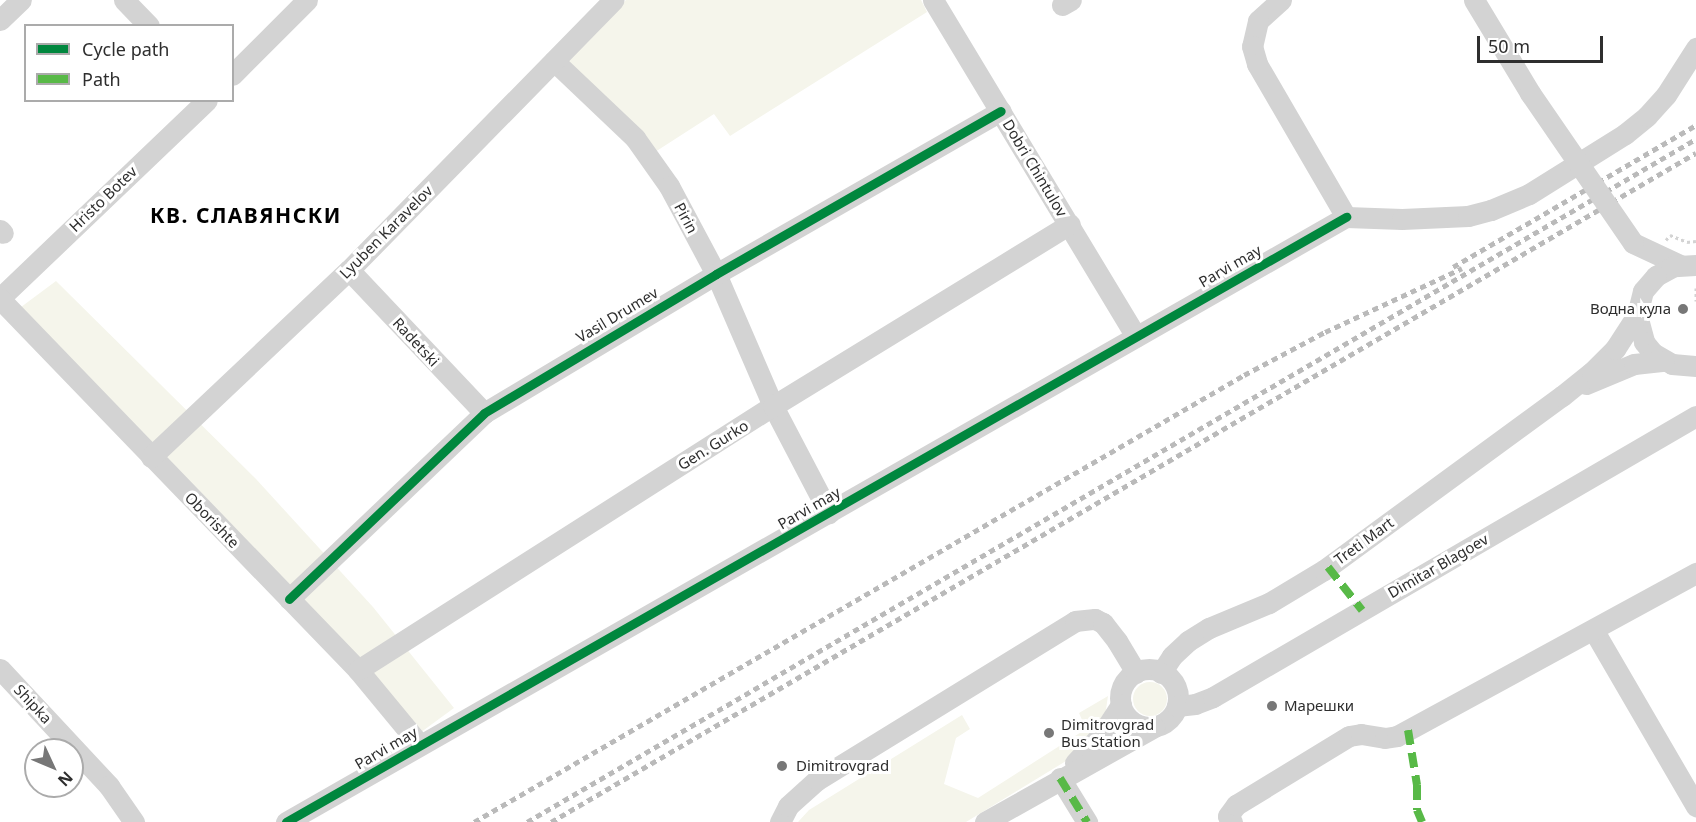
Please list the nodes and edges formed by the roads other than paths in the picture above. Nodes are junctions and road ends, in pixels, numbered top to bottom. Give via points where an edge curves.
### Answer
1 (21, 0) edge
2 (124, 0) edge
3 (307, 0) edge
4 (613, 0) edge
5 (933, 0) edge
6 (1281, 0) edge
7 (1474, 0) edge
8 (0, 20) edge
9 (147, 24) edge
10 (1696, 48) edge
11 (554, 61) junction
12 (234, 73) edge
13 (205, 102) edge
14 (1001, 111) junction
15 (1346, 217) junction
16 (1070, 224) junction
17 (1633, 243) junction
18 (1688, 265) edge
19 (349, 270) junction
20 (716, 274) junction
21 (1643, 291) junction
22 (0, 298) edge
23 (1637, 315) junction
24 (1136, 337) junction
25 (1668, 362) junction
26 (1696, 366) edge
27 (1562, 396) junction
28 (774, 406) junction
29 (484, 413) junction
30 (1696, 416) edge
31 (151, 457) junction
32 (829, 513) junction
33 (1696, 573) edge
34 (289, 599) junction
35 (1594, 631) junction
36 (0, 669) edge
37 (358, 670) junction
38 (1161, 672) junction
39 (1136, 674) junction
40 (1121, 705) junction
41 (1177, 706) junction
42 (1154, 727) junction
43 (420, 745) junction
44 (1060, 778) junction
45 (1696, 806) edge
46 (134, 822) edge
47 (286, 822) edge
48 (780, 822) edge
49 (985, 822) edge
50 (1087, 822) edge
51 (1232, 822) edge

1 - 8 street
2 - 9 street
3 - 12 street
4 - 11 street, Lyuben Karavelov
5 - 14 street, Dobri Chintulov
6 - 15 street via 1258,21 1252,46 1257,64
7 - 17 street, bridge via 1530,93
10 - 15 street via 1672,87 1647,116 1529,194 1468,216
11 - 19 street, Lyuben Karavelov
11 - 20 street, Pirin via 635,138 669,186
13 - 22 street, Hristo Botev
14 - 16 street, Dobri Chintulov
14 - 20 street, Vasil Drumev
15 - 24 street, Parvi may
16 - 24 street, Dobri Chintulov
16 - 28 street, Gen. Gurko
17 - 18 street
17 - 21 street
18 - 21 street via 1656,276
19 - 29 street, Radetski
19 - 31 street, Lyuben Karavelov
20 - 28 street, Pirin
20 - 29 street, Vasil Drumev
21 - 23 street
22 - 31 street, Oborishte
23 - 25 street via 1644,342
23 - 27 street, Treti Mart via 1615,349
24 - 32 street, Parvi may
25 - 26 street, Treti Mart
25 - 27 street, Treti Mart via 1634,364
27 - 38 street, Treti Mart via 1324,570 1269,603 1188,641
28 - 32 street, Pirin
28 - 37 street, Gen. Gurko
29 - 34 street, Vasil Drumev
30 - 41 street, Dimitar Blagoev via 1212,697
31 - 34 street, Oborishte
32 - 43 street, Parvi may
33 - 35 street
34 - 37 street, Oborishte
35 - 45 street
35 - 51 street via 1397,736 1349,736 1236,805 1228,816
36 - 46 street, Shipka via 109,786
37 - 43 street, Oborishte
38 - 39 street via 1146,670
38 - 41 street via 1175,687
39 - 40 street via 1124,684
39 - 48 street via 1103,623 1095,619 1075,621 817,780 788,806
40 - 42 street via 1133,722
40 - 44 street via 1102,734
41 - 42 street via 1168,720
42 - 44 street
43 - 47 street, Parvi may
44 - 49 street
44 - 50 street

